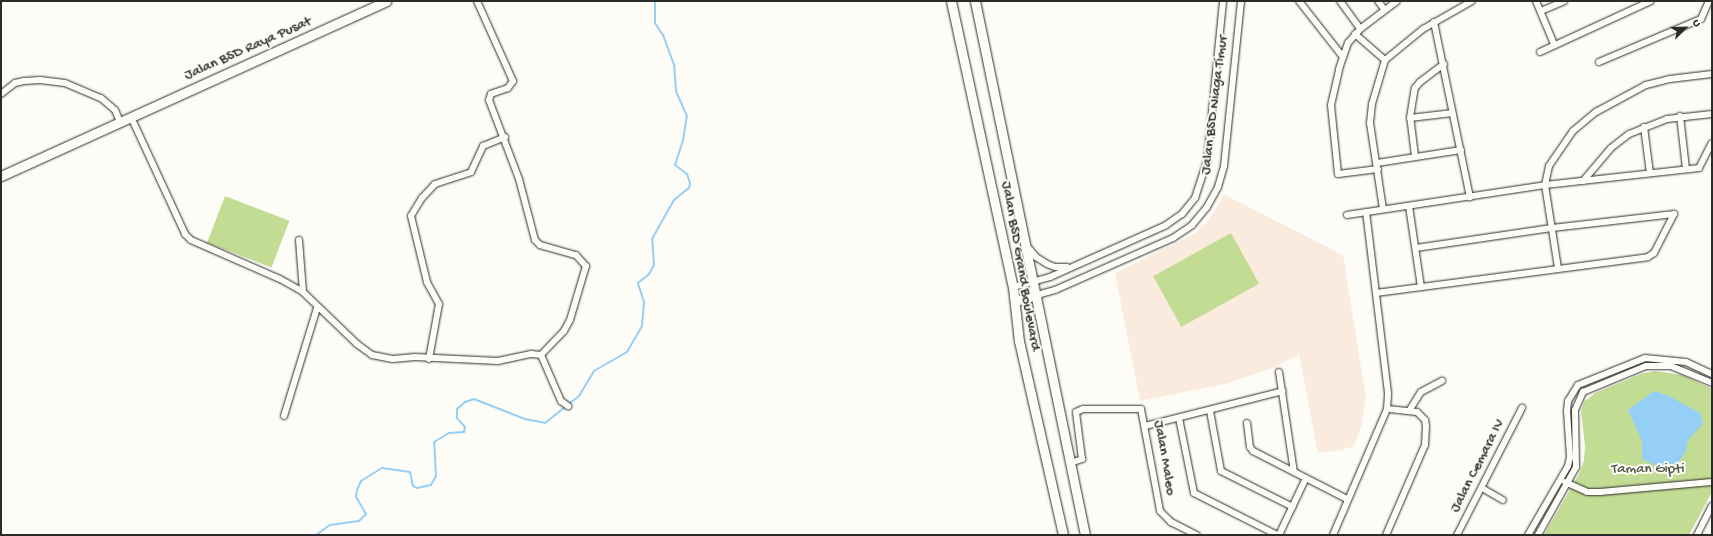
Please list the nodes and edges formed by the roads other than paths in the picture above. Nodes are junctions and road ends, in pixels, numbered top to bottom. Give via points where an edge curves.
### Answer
1 (386, 1) edge
2 (477, 1) edge
3 (952, 1) edge
4 (974, 1) edge
5 (1223, 1) edge
6 (1241, 1) edge
7 (1299, 1) edge
8 (1340, 1) edge
9 (1378, 1) edge
10 (1397, 1) edge
11 (1472, 1) edge
12 (1536, 1) edge
13 (1564, 1) edge
14 (1652, 1) edge
15 (1709, 1) edge
16 (1462, 3) edge
17 (1384, 9) junction
18 (1541, 11) junction
19 (1434, 22) junction
20 (1358, 32) junction
21 (1554, 44) junction
22 (1540, 52) dead end
23 (1343, 57) junction
24 (1384, 60) junction
25 (1599, 62) dead end
26 (1444, 64) junction
27 (1712, 74) edge
28 (1, 94) edge
29 (1453, 112) junction
30 (1712, 114) edge
31 (1680, 116) junction
32 (131, 117) junction
33 (1410, 118) junction
34 (120, 122) junction
35 (1644, 127) junction
36 (505, 137) junction
37 (1712, 143) edge
38 (1461, 150) junction
39 (1415, 156) junction
40 (1377, 166) junction
41 (1686, 170) junction
42 (1650, 173) junction
43 (1, 176) edge
44 (1583, 181) junction
45 (1545, 185) junction
46 (1470, 197) junction
47 (1409, 206) junction
48 (1383, 210) junction
49 (1366, 212) junction
50 (1347, 215) dead end
51 (1552, 228) junction
52 (299, 240) dead end
53 (1026, 246) junction
54 (1416, 248) junction
55 (1070, 268) junction
56 (1558, 268) junction
57 (1034, 281) junction
58 (1013, 287) junction
59 (1421, 287) junction
60 (303, 292) junction
61 (1376, 293) junction
62 (1037, 295) junction
63 (1016, 301) junction
64 (317, 308) junction
65 (541, 355) junction
66 (429, 359) junction
67 (1279, 372) dead end
68 (1712, 374) edge
69 (1442, 381) dead end
70 (1712, 383) edge
71 (1283, 391) junction
72 (566, 405) dead end
73 (1522, 408) dead end
74 (1387, 409) junction
75 (1210, 411) junction
76 (1409, 411) junction
77 (284, 416) dead end
78 (1179, 418) junction
79 (1247, 423) dead end
80 (1145, 426) junction
81 (1070, 463) junction
82 (1294, 472) junction
83 (1306, 478) junction
84 (1560, 480) junction
85 (1712, 482) edge
86 (1568, 483) junction
87 (1482, 488) junction
88 (1347, 499) junction
89 (1503, 500) dead end
90 (1712, 506) edge
91 (1293, 507) junction
92 (1063, 535) edge
93 (1084, 535) edge
94 (1197, 535) edge
95 (1278, 535) edge
96 (1333, 535) edge
97 (1386, 535) edge
98 (1457, 535) edge
99 (1528, 535) edge
100 (1538, 535) edge
101 (1697, 535) edge

1 - 32 main road, Jalan BSD Raya Pusat
2 - 36 street via 513,81 508,88 489,97
3 - 58 main road, Jalan BSD Grand Boulevard
4 - 53 main road, Jalan BSD Grand Boulevard
5 - 55 street, Jalan BSD Niaga Timur via 1207,162 1195,198 1182,214 1166,225
6 - 62 street, Jalan BSD Niaga Timur via 1224,166 1218,187 1207,207 1192,225 1173,238 1055,290
7 - 23 street
8 - 20 street
9 - 17 street
10 - 17 street
11 - 16 street
12 - 18 street
13 - 18 street
14 - 21 street
15 - 25 street via 1701,19
16 - 19 street
17 - 20 street
18 - 21 street
19 - 24 street
19 - 26 street
20 - 23 street
20 - 24 street
21 - 22 street
23 - 40 street via 1330,105 1337,172 1340,175
24 - 40 street via 1372,104 1370,123
26 - 29 street
26 - 33 street via 1417,85
27 - 45 street via 1646,85 1596,112 1573,131 1558,150 1549,166
28 - 34 street via 15,83 24,81 64,82 101,98 115,110
29 - 33 street
29 - 38 street
30 - 31 street
31 - 35 street
31 - 41 street
32 - 34 main road, Jalan BSD Raya Pusat
32 - 60 street via 184,234 210,251 274,276
33 - 39 street
34 - 43 main road, Jalan BSD Raya Pusat
35 - 42 street
35 - 44 street via 1611,148
36 - 65 street via 537,244 576,255 586,266 567,326
36 - 66 street via 483,146 471,172 435,184 411,216 427,282 439,304
37 - 41 street via 1699,168
38 - 39 street
38 - 46 street
39 - 40 street
40 - 48 street
41 - 42 street
42 - 44 street
44 - 45 street
45 - 46 street
45 - 51 street
46 - 47 street
47 - 48 street
47 - 54 street
48 - 49 street
49 - 50 street
49 - 61 street
51 - 54 street
51 - 56 street
51 - 56 street via 1674,214 1654,253 1648,257
52 - 60 street
53 - 55 street via 1047,264 1055,268
53 - 57 main road, Jalan BSD Grand Boulevard
54 - 59 street
55 - 57 street, Jalan BSD Niaga Timur
56 - 59 street
57 - 58 street, Jalan BSD Niaga Timur
57 - 62 main road, Jalan BSD Grand Boulevard
58 - 63 main road, Jalan BSD Grand Boulevard
59 - 61 street
60 - 64 street
61 - 74 street via 1388,393
62 - 63 main road
62 - 81 main road, Jalan BSD Grand Boulevard
63 - 92 main road, Jalan BSD Grand Boulevard via 1019,341
64 - 66 street via 372,356
64 - 77 street
65 - 66 street via 531,354 498,361
65 - 72 street via 558,395
67 - 71 street
68 - 84 street via 1686,362 1645,358 1578,385 1568,400 1570,462
69 - 76 street via 1421,392
70 - 86 street via 1684,370 1658,366 1636,369 1590,388 1579,398 1575,410 1578,461
71 - 75 street
71 - 82 street
73 - 87 street, Jalan Cemara IV
74 - 76 street
74 - 88 street via 1366,463
75 - 78 street
75 - 91 street via 1221,471
76 - 97 street via 1418,412 1425,420 1425,445
78 - 80 street
78 - 95 street via 1194,493
79 - 82 street via 1250,447 1253,451
80 - 81 street, Jalan Maleo via 1141,409 1083,409 1076,412 1082,459
80 - 94 street, Jalan Maleo via 1160,511 1171,522
81 - 93 main road, Jalan BSD Grand Boulevard
82 - 83 street
83 - 88 street
83 - 91 street
84 - 86 street
84 - 99 street
85 - 86 street via 1600,492 1588,492
86 - 100 street
87 - 89 street
87 - 98 street, Jalan Cemara IV
88 - 96 street
90 - 101 street
91 - 95 street

